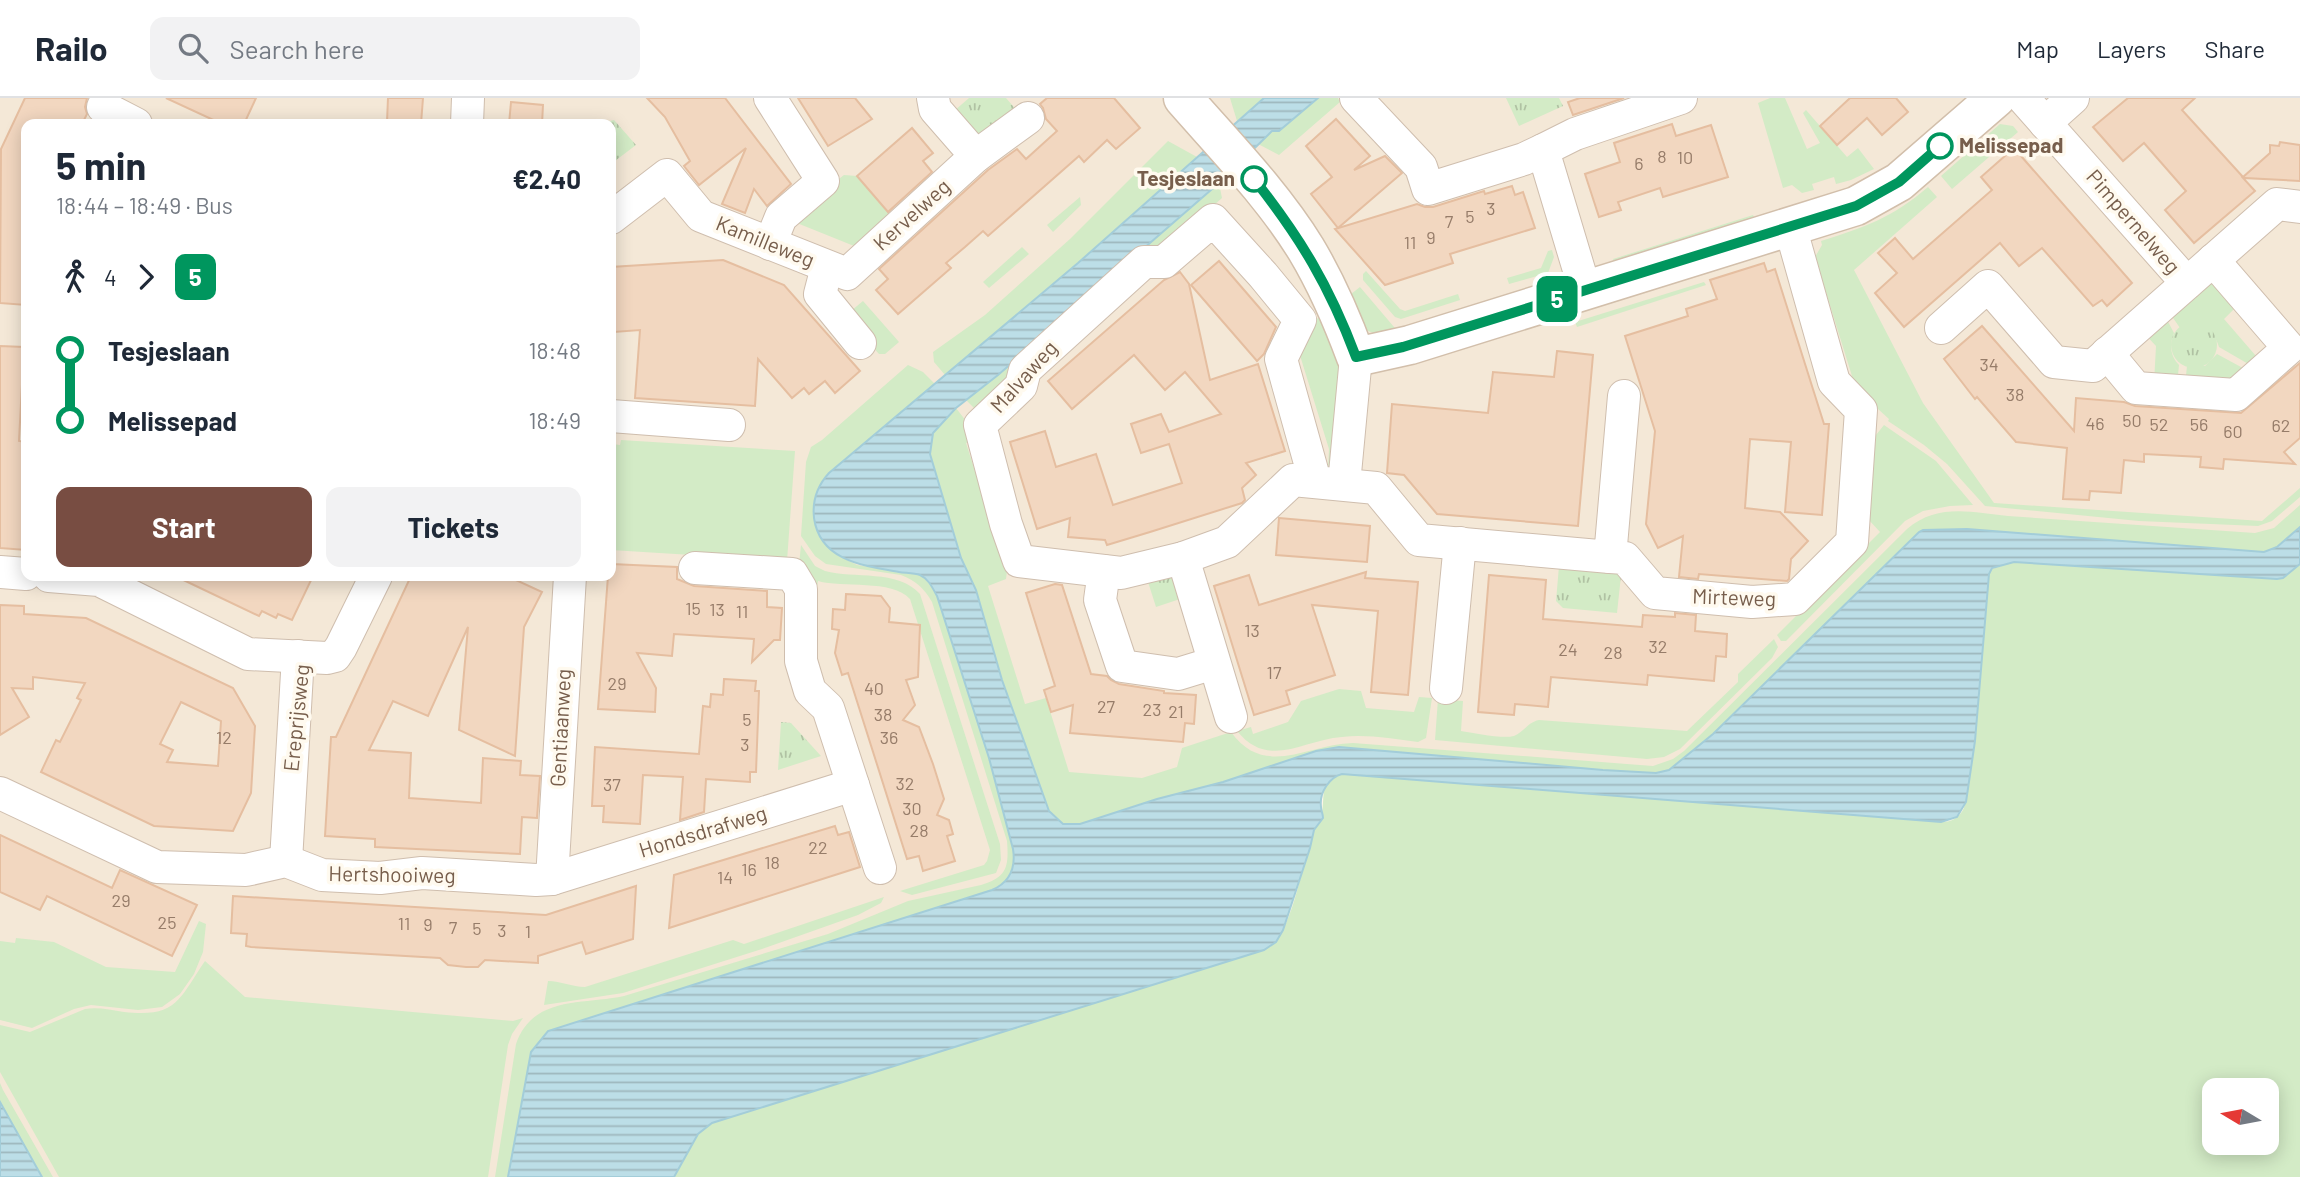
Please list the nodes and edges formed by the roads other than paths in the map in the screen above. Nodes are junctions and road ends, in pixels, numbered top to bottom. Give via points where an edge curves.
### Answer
1 (468, 98) edge
2 (770, 98) edge
3 (933, 98) edge
4 (1183, 98) edge
5 (1356, 98) edge
6 (1681, 98) edge
7 (1996, 98) edge
8 (2023, 98) edge
9 (2073, 98) edge
10 (101, 110) edge
11 (1028, 118) dead end
12 (124, 119) edge
13 (467, 119) edge
14 (2045, 123) junction
15 (1543, 150) junction
16 (976, 156) junction
17 (2300, 207) edge
18 (616, 214) edge
19 (1790, 226) junction
20 (770, 244) junction
21 (2213, 260) junction
22 (837, 270) junction
23 (2187, 283) junction
24 (1586, 290) junction
25 (1941, 328) dead end
26 (860, 343) dead end
27 (2107, 353) junction
28 (1356, 357) junction
29 (1624, 396) dead end
30 (616, 416) edge
31 (729, 425) dead end
32 (1330, 482) junction
33 (1460, 543) junction
34 (1610, 556) junction
35 (1183, 558) junction
36 (695, 568) dead end
37 (1104, 571) junction
38 (0, 572) edge
39 (21, 574) edge
40 (105, 581) edge
41 (373, 581) edge
42 (568, 581) edge
43 (298, 656) junction
44 (1214, 663) junction
45 (1446, 688) dead end
46 (1231, 718) dead end
47 (853, 785) junction
48 (0, 793) edge
49 (286, 860) junction
50 (880, 868) dead end
51 (552, 878) junction

1 - 13 street
2 - 20 street via 823,181 781,217
3 - 16 street via 935,109
4 - 28 street via 1254,179 1305,248
5 - 15 street via 1421,167 1428,189
6 - 15 street via 1575,134
7 - 19 street via 1899,182 1856,206
8 - 14 street, Pimpernelweg
9 - 14 street
10 - 12 street
11 - 16 street, Kervelweg
14 - 23 street, Pimpernelweg
15 - 24 street
16 - 22 street, Kervelweg
17 - 21 street, Pimpernelweg via 2277,204
18 - 20 street, Kamilleweg via 667,175 702,216
19 - 24 street
19 - 34 street, Mirteweg via 1835,382 1861,410 1852,542 1795,599 1752,602 1655,593 1625,558
20 - 22 street, Kamilleweg
21 - 23 street, Pimpernelweg
21 - 27 street, Pimpernelweg via 2289,348 2236,395 2136,388
22 - 26 street, Kamilleweg via 820,294
23 - 27 street, Pimpernelweg
24 - 28 street via 1403,347
25 - 27 street, Pimpernelweg via 1988,286 2054,362 2093,366
28 - 32 street
29 - 34 street
30 - 31 street
32 - 33 street, Mirteweg via 1376,488 1419,540
32 - 35 street, Malvaweg via 1293,480 1227,542
32 - 37 street, Malvaweg via 1281,359 1300,320 1213,220 1164,262 1144,262 1025,370 1021,386 980,425 1019,561
33 - 34 street, Mirteweg
33 - 45 street
35 - 37 street, Malvaweg via 1121,573
35 - 44 street
36 - 47 street via 792,574 801,589 801,661 810,691 828,708
37 - 44 street via 1100,600 1122,666 1178,674
38 - 39 street
40 - 43 street via 248,654
41 - 43 street, Ereprijsweg via 335,656
42 - 51 street, Gentiaanweg
43 - 49 street, Ereprijsweg
44 - 46 street
47 - 50 street
47 - 51 street, Hondsdrafweg
48 - 49 street via 157,867 246,870
49 - 51 street, Hertshooiweg via 322,875

